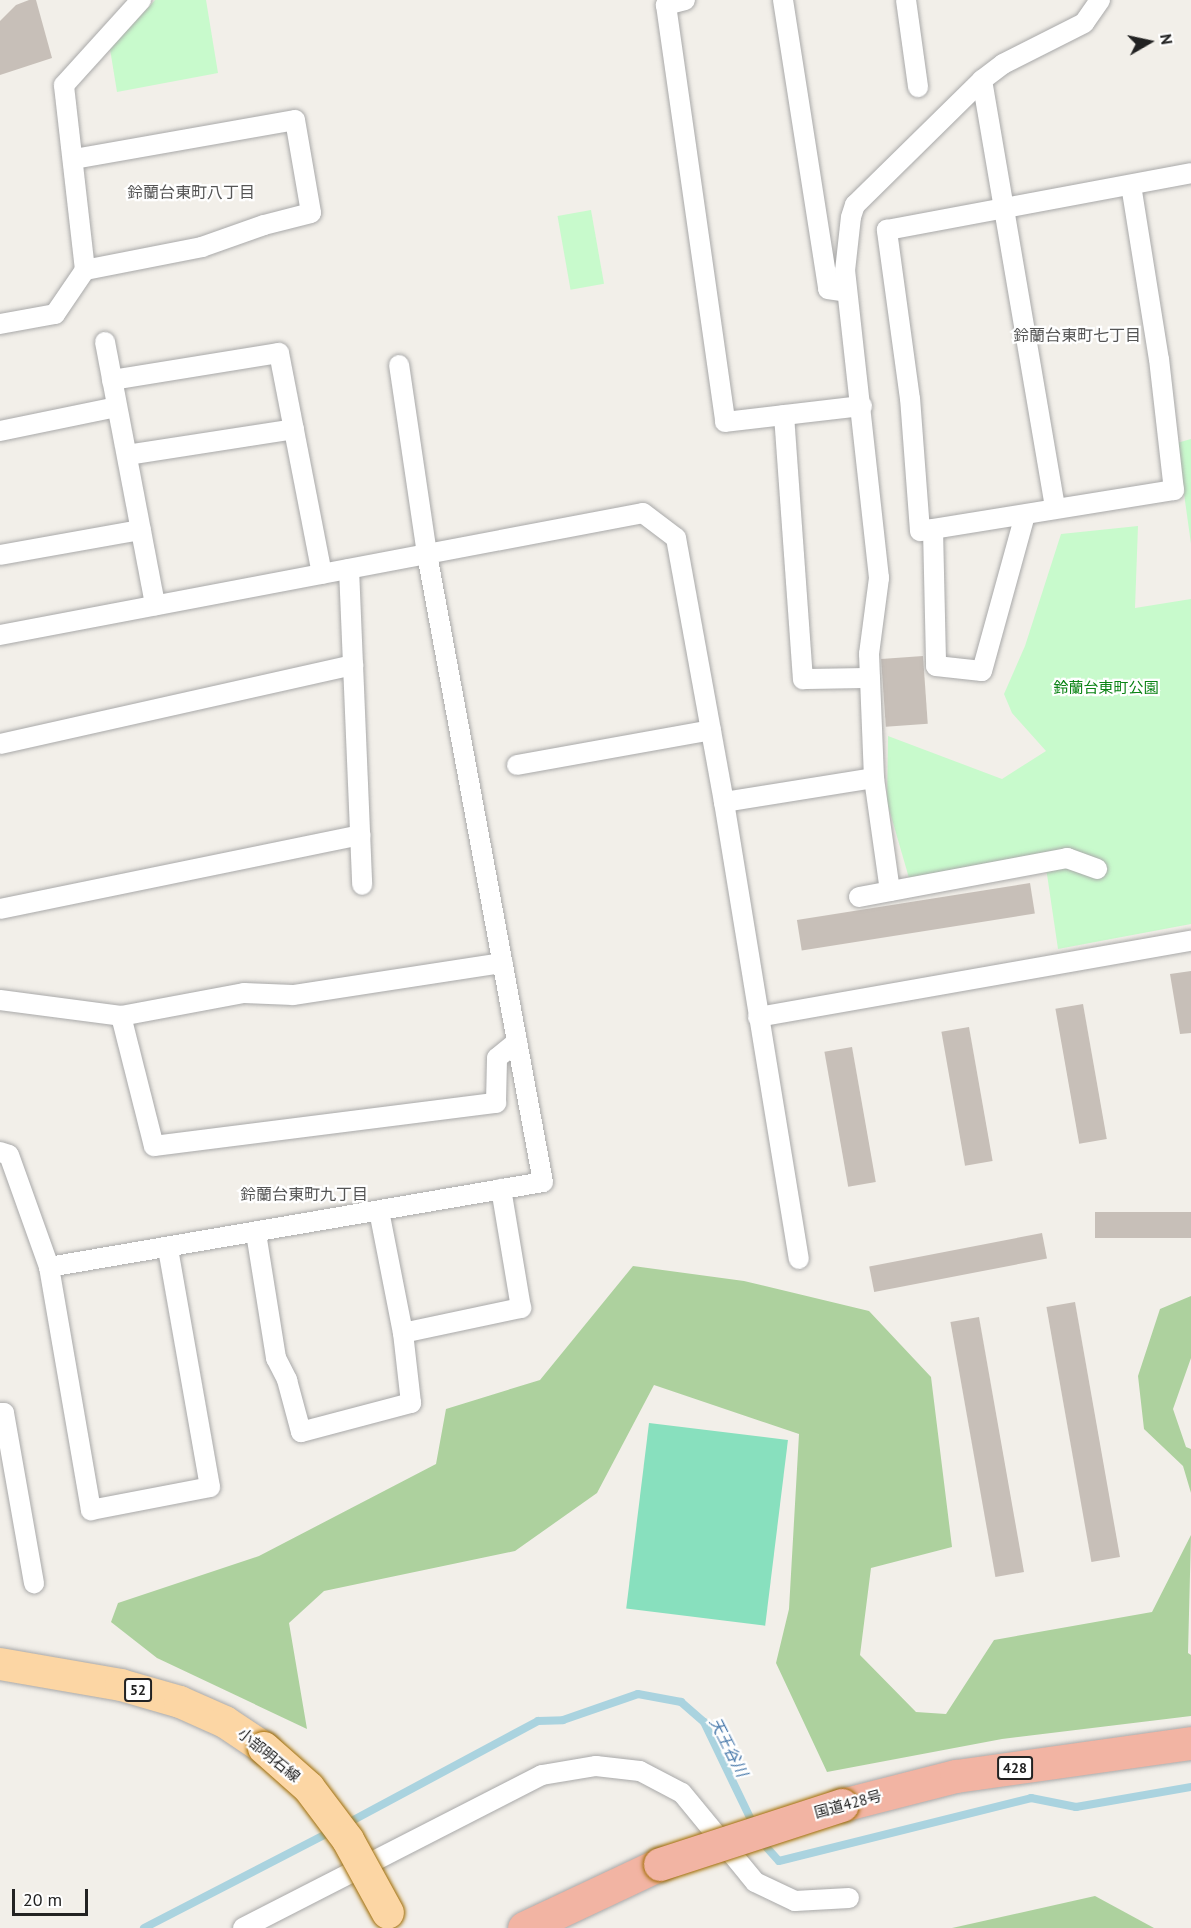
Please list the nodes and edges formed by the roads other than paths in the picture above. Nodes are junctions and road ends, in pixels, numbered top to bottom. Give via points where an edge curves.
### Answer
1 (141, 0) edge
2 (685, 0) edge
3 (783, 0) edge
4 (906, 0) edge
5 (1100, 0) edge
6 (982, 80) junction
7 (918, 87) dead end
8 (74, 159) junction
9 (1191, 173) edge
10 (1131, 185) junction
11 (1005, 206) junction
12 (85, 270) junction
13 (847, 292) junction
14 (0, 324) edge
15 (105, 342) dead end
16 (399, 365) dead end
17 (112, 380) junction
18 (862, 406) junction
19 (117, 407) junction
20 (784, 415) junction
21 (294, 429) junction
22 (0, 431) edge
23 (127, 455) junction
24 (1055, 508) junction
25 (1025, 515) junction
26 (933, 529) junction
27 (141, 530) junction
28 (428, 554) junction
29 (0, 555) edge
30 (350, 569) junction
31 (322, 574) junction
32 (155, 605) junction
33 (0, 635) edge
34 (353, 665) junction
35 (870, 678) junction
36 (711, 730) junction
37 (0, 744) edge
38 (517, 765) dead end
39 (874, 778) junction
40 (724, 802) junction
41 (360, 835) junction
42 (1097, 869) dead end
43 (362, 885) dead end
44 (890, 891) junction
45 (859, 897) dead end
46 (0, 909) edge
47 (1191, 941) edge
48 (503, 963) junction
49 (0, 1000) edge
50 (121, 1016) junction
51 (758, 1017) junction
52 (517, 1042) junction
53 (0, 1152) edge
54 (501, 1189) junction
55 (379, 1211) junction
56 (256, 1233) junction
57 (168, 1248) junction
58 (799, 1259) dead end
59 (49, 1267) junction
60 (403, 1333) junction
61 (0, 1413) edge
62 (34, 1583) dead end
63 (0, 1664) edge
64 (1191, 1743) edge
65 (849, 1898) dead end
66 (393, 1921) edge
67 (243, 1928) edge
68 (524, 1928) edge

1 - 8 street via 64,84
2 - 20 street via 666,5 725,422
3 - 13 street via 828,289
4 - 7 street
5 - 6 street via 1084,23 1003,64
6 - 11 street
6 - 13 street via 855,205 845,272
8 - 12 street
8 - 12 street via 295,120 311,213 202,248
9 - 10 street
10 - 11 street
10 - 24 street via 1159,359 1174,490
11 - 24 street
11 - 26 street via 887,230 910,399 920,531
12 - 14 street via 55,314
13 - 18 street
15 - 17 street
16 - 28 street
17 - 19 street
17 - 21 street via 279,353
18 - 20 street
18 - 35 street via 879,578 869,654
19 - 22 street
19 - 23 street
20 - 35 street via 803,679
21 - 23 street
21 - 31 street
23 - 27 street
24 - 25 street
25 - 26 street
25 - 26 street via 982,670 936,666
27 - 29 street
27 - 32 street
28 - 30 street
28 - 36 street via 643,513 676,537
28 - 48 street
30 - 31 street
30 - 34 street
31 - 32 street
32 - 33 street
34 - 37 street
34 - 41 street
35 - 39 street
36 - 38 street
36 - 40 street
39 - 40 street
39 - 44 street
40 - 51 street
41 - 43 street
41 - 46 street
42 - 44 street via 1067,858
44 - 45 street
47 - 51 street
48 - 50 street via 293,995 244,993
48 - 52 street
49 - 50 street
50 - 52 street via 154,1146 496,1103 497,1058
51 - 58 street
52 - 54 street via 543,1182
53 - 59 street via 9,1155
54 - 55 street
54 - 60 street via 521,1308
55 - 56 street
55 - 60 street
56 - 57 street
56 - 60 street via 276,1358 287,1380 301,1432 411,1403
57 - 59 street
57 - 59 street via 210,1486 91,1510
61 - 62 street via 4,1413
63 - 66 main road, 小部明石線 / 52, bridge via 121,1685 180,1702 225,1722 264,1748 309,1788 348,1840
64 - 68 highway, 国道428号 / 428, bridge via 956,1776 842,1805 660,1864
65 - 67 street via 795,1901 755,1882 682,1792 640,1771 596,1766 542,1775

